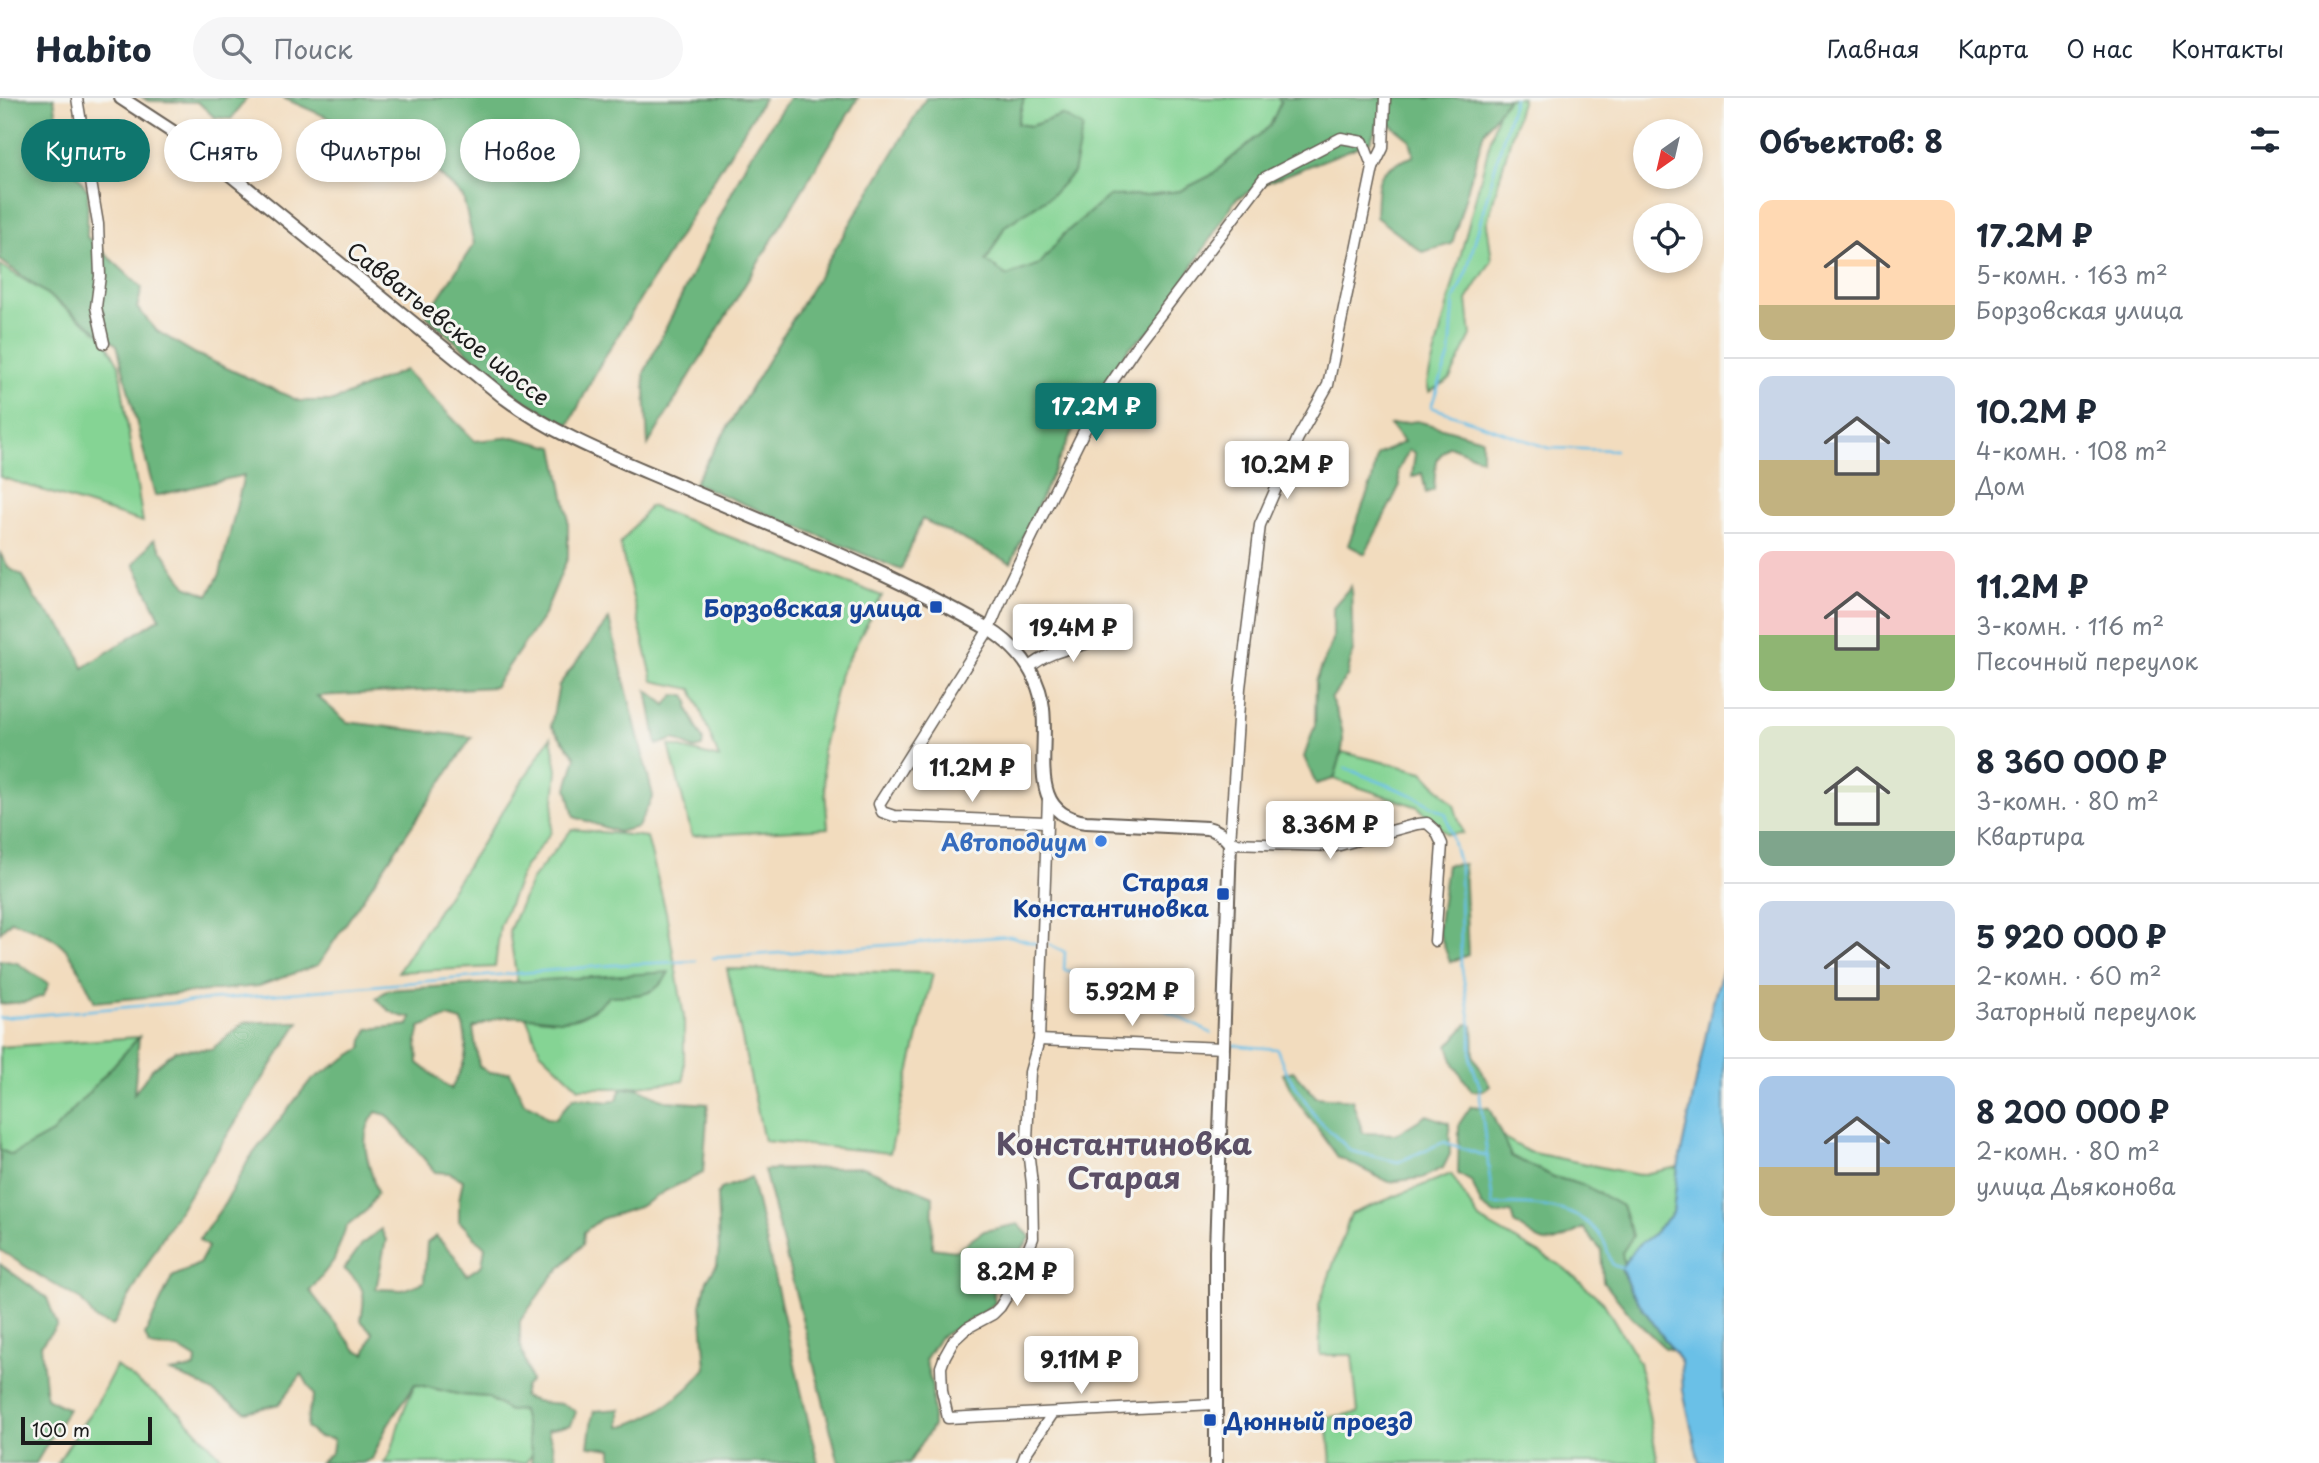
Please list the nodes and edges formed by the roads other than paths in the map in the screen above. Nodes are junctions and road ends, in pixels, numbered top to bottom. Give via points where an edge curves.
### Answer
1 (77, 98) edge
2 (121, 98) edge
3 (1385, 98) edge
4 (1373, 168) junction
5 (104, 343) dead end
6 (989, 629) junction
7 (1105, 638) dead end
8 (1029, 668) junction
9 (1048, 798) junction
10 (1046, 822) junction
11 (1230, 843) junction
12 (1435, 941) dead end
13 (1039, 1040) junction
14 (1223, 1048) junction
15 (1214, 1404) junction
16 (1053, 1413) junction
17 (1022, 1463) edge
18 (1216, 1463) edge

1 - 5 street via 98,224 96,307
2 - 6 main road, Савватьевское шоссе via 199,149 531,416 592,448 898,580
3 - 4 street via 1383,148
4 - 6 street via 1363,142 1341,138 1264,178 1110,385
4 - 11 street via 1328,385 1298,438 1260,525 1240,688
6 - 8 main road, Савватьевское шоссе via 1012,646
6 - 10 street via 879,804 894,816
7 - 8 street via 1048,654
8 - 9 main road via 1043,708
9 - 10 street
9 - 11 main road via 1076,820 1207,828
10 - 13 street
11 - 12 street via 1336,846 1427,823 1442,844
11 - 14 main road
13 - 14 street
13 - 16 street via 1030,1072 1027,1141 1033,1238 1000,1307 954,1340 941,1367 948,1418
14 - 15 main road
15 - 16 street
15 - 18 main road
16 - 17 street

